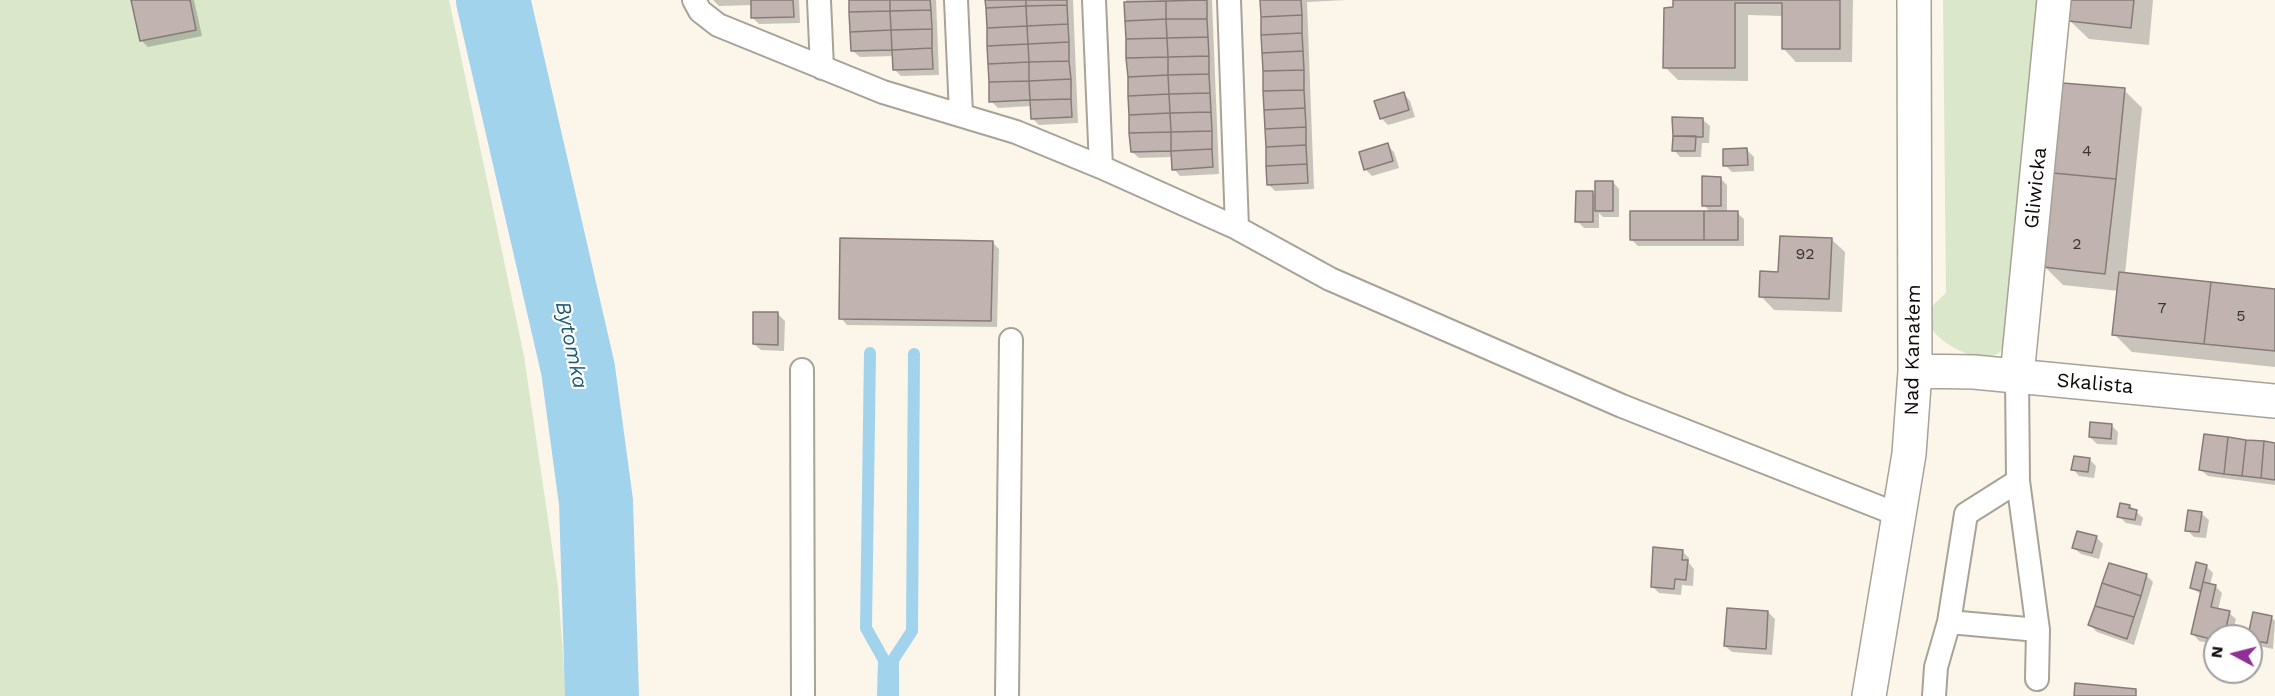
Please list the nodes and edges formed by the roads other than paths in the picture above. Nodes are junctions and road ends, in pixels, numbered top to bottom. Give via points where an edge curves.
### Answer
1 (694, 0) edge
2 (819, 0) edge
3 (956, 0) edge
4 (1094, 0) edge
5 (1229, 0) edge
6 (1914, 0) edge
7 (2054, 0) edge
8 (822, 68) junction
9 (961, 114) junction
10 (1101, 167) junction
11 (1237, 228) junction
12 (1011, 340) dead end
13 (802, 370) dead end
14 (1915, 371) junction
15 (2017, 376) junction
16 (2275, 401) edge
17 (2018, 481) junction
18 (1899, 515) junction
19 (1949, 622) junction
20 (2038, 630) junction
21 (2037, 679) dead end
22 (803, 696) edge
23 (1007, 696) edge
24 (1869, 696) edge
25 (1934, 696) edge

1 - 8 lane via 700,11 718,25
2 - 8 lane
3 - 9 lane
4 - 10 lane
5 - 11 lane
6 - 14 street, Nad Kanałem
7 - 15 street, Gliwicka
8 - 9 lane via 883,92
9 - 10 lane
10 - 11 lane
11 - 18 lane via 1330,279 1611,401
12 - 23 lane
13 - 22 lane
14 - 15 street, Skalista
14 - 18 street, Nad Kanałem via 1909,454
15 - 16 street, Skalista
15 - 17 lane
17 - 19 lane via 1966,514
17 - 20 lane
18 - 24 street, Nad Kanałem
19 - 20 lane
19 - 25 lane via 1936,667
20 - 21 lane

